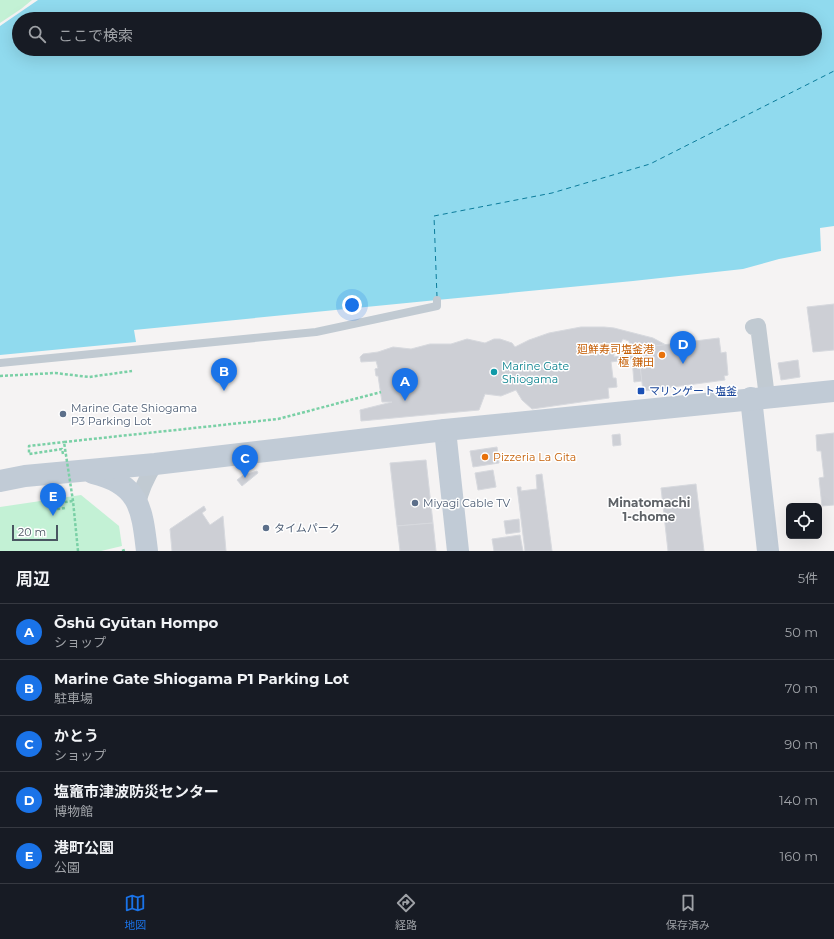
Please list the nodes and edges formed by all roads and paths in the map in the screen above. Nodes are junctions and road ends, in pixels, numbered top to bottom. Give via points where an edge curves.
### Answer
1 (437, 300) dead end
2 (752, 327) dead end
3 (0, 364) edge
4 (132, 371) dead end
5 (0, 376) edge
6 (834, 391) edge
7 (381, 392) dead end
8 (759, 398) junction
9 (444, 430) junction
10 (64, 442) junction
11 (62, 449) dead end
12 (155, 464) junction
13 (84, 471) junction
14 (0, 481) edge
15 (73, 501) junction
16 (138, 504) junction
17 (65, 508) dead end
18 (78, 551) edge
19 (147, 551) edge
20 (458, 551) edge
21 (768, 551) edge

1 - 3 lane via 437,306 316,332
2 - 8 street via 758,326
4 - 5 path via 89,377 54,373
6 - 8 street
7 - 10 path, bridge via 278,419
8 - 9 street
8 - 21 street
9 - 12 street
9 - 20 street
10 - 11 path via 29,446 29,454
10 - 15 path, bridge
12 - 13 street
12 - 16 street via 147,477
13 - 14 street via 25,476
13 - 16 street via 119,482 130,491
15 - 17 path via 50,504 50,510
15 - 18 path, bridge
16 - 19 street

